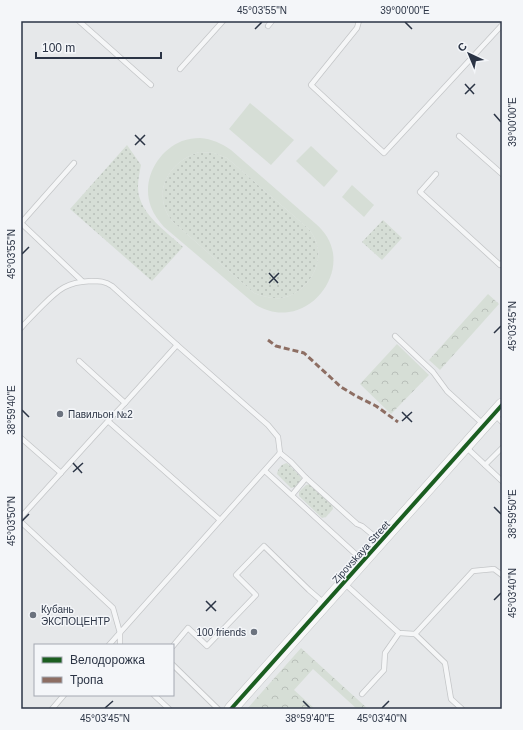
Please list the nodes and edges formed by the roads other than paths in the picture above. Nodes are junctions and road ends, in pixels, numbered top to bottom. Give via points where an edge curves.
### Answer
1 (78, 21) edge
2 (222, 21) edge
3 (272, 21) edge
4 (359, 21) edge
5 (502, 25) edge
6 (268, 26) dead end
7 (180, 69) dead end
8 (151, 85) dead end
9 (459, 136) dead end
10 (74, 163) dead end
11 (436, 174) dead end
12 (502, 174) edge
13 (502, 263) edge
14 (82, 281) junction
15 (21, 328) edge
16 (395, 336) dead end
17 (177, 346) junction
18 (79, 361) dead end
19 (125, 403) junction
20 (499, 414) edge
21 (108, 421) junction
22 (484, 425) junction
23 (21, 438) edge
24 (466, 446) junction
25 (502, 448) edge
26 (280, 453) junction
27 (485, 465) junction
28 (265, 471) junction
29 (61, 473) junction
30 (306, 478) junction
31 (502, 481) edge
32 (292, 496) junction
33 (21, 517) edge
34 (220, 520) junction
35 (21, 522) edge
36 (380, 542) junction
37 (363, 561) junction
38 (502, 575) edge
39 (344, 583) junction
40 (325, 604) junction
41 (120, 633) junction
42 (399, 633) junction
43 (415, 634) junction
44 (110, 644) edge
45 (120, 644) edge
46 (174, 645) edge
47 (174, 666) edge
48 (362, 694) dead end
49 (63, 696) edge
50 (155, 696) edge
51 (52, 709) edge
52 (169, 709) edge
53 (218, 709) edge
54 (231, 709) edge
55 (462, 709) edge

1 - 8 lane
2 - 7 lane
3 - 6 lane
4 - 5 lane via 357,28 311,85 384,153
9 - 12 lane
10 - 14 lane via 21,223
11 - 13 lane via 420,192 500,265
14 - 15 lane via 57,291
14 - 17 lane via 107,282
16 - 22 lane via 433,372 447,391
17 - 19 lane
17 - 26 lane via 268,425 278,437
18 - 19 lane
19 - 21 lane
20 - 22 street, Zipovskaya Street
21 - 29 lane
21 - 34 lane
22 - 24 street, Zipovskaya Street
23 - 29 lane
24 - 27 lane
24 - 36 street, Zipovskaya Street
25 - 27 lane
26 - 28 lane
26 - 30 lane
27 - 31 lane
28 - 32 lane
28 - 34 lane
29 - 33 lane
30 - 32 lane
30 - 36 lane via 356,524
32 - 37 lane
34 - 41 lane
35 - 41 lane via 113,608
36 - 37 street, Zipovskaya Street
37 - 39 street, Zipovskaya Street
38 - 43 lane via 494,569 473,571
39 - 40 street, Zipovskaya Street
39 - 42 lane
40 - 46 lane via 264,546 236,575 256,594 207,646 188,628
40 - 54 street, Zipovskaya Street
41 - 44 lane
41 - 45 lane
42 - 43 lane
42 - 48 lane via 385,653 384,670
43 - 55 lane via 445,663 451,699
47 - 53 lane
49 - 51 lane
50 - 52 lane

